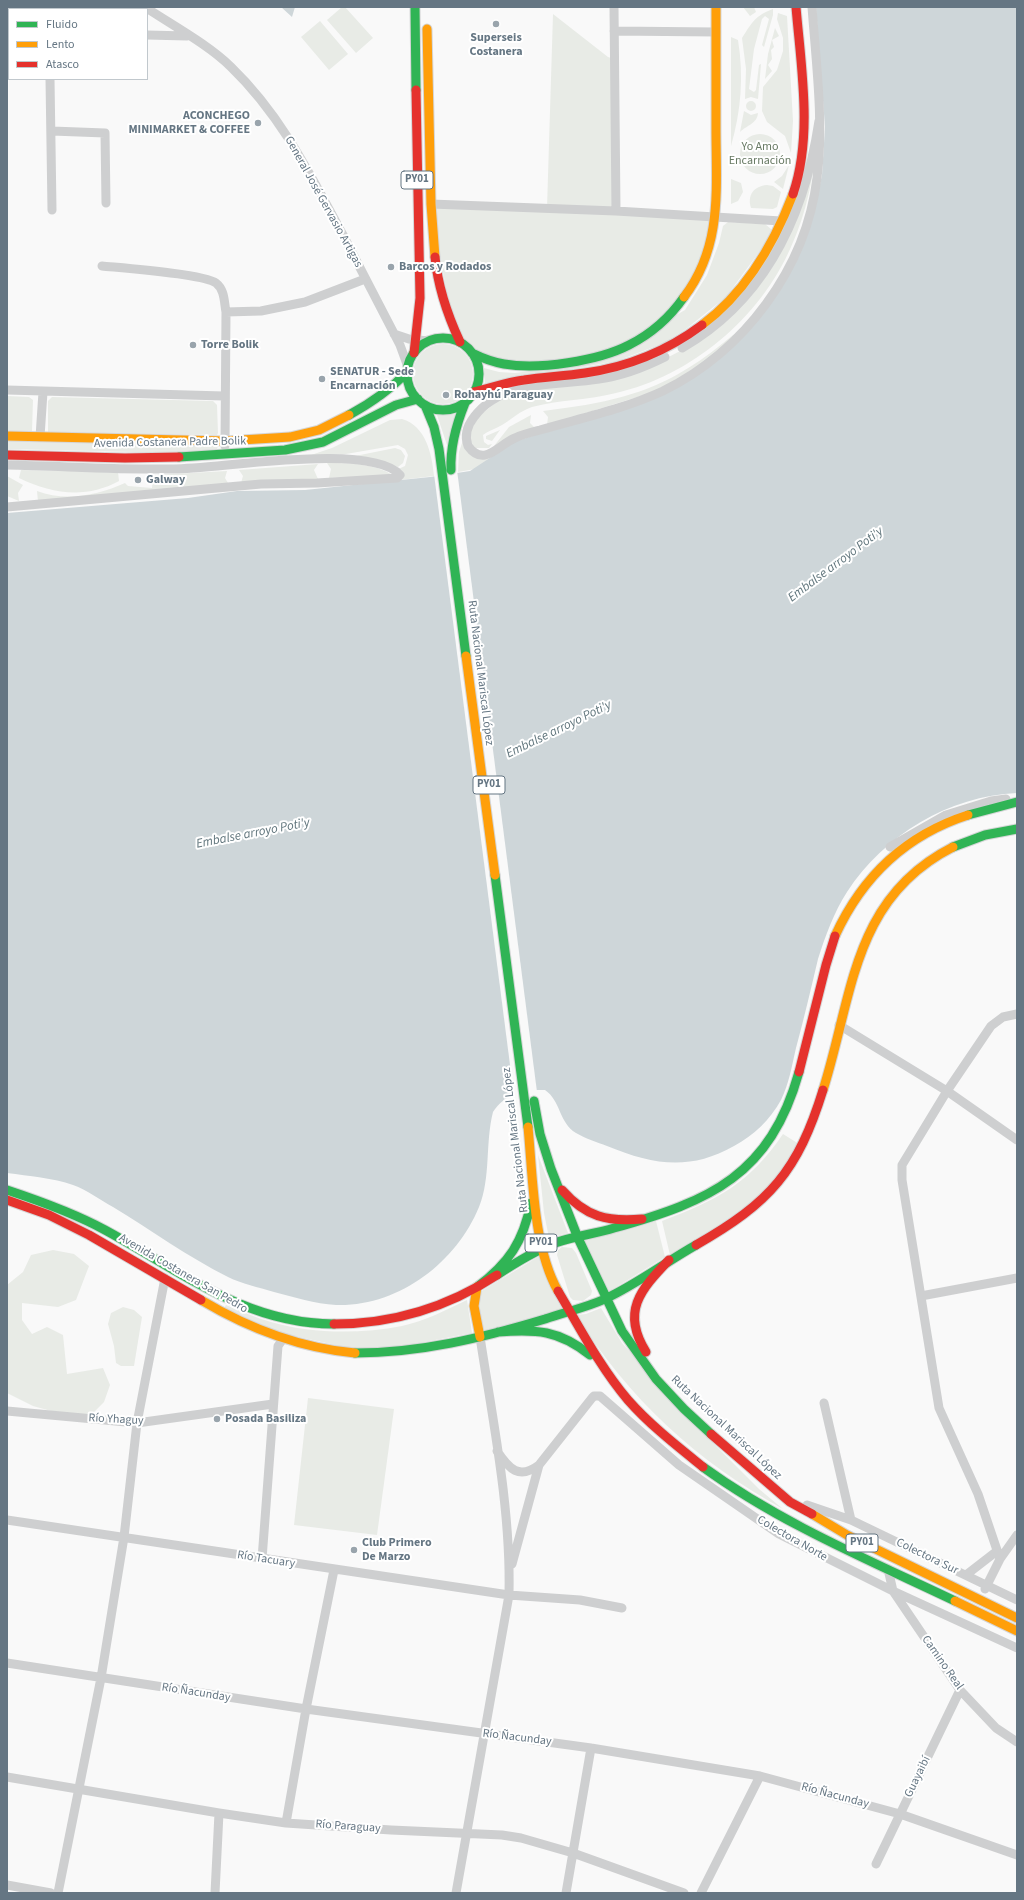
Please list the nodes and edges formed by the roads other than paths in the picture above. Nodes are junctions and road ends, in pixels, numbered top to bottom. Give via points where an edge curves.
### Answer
1 (416, 7) edge
2 (614, 7) edge
3 (716, 7) edge
4 (796, 7) edge
5 (812, 7) edge
6 (148, 9) edge
7 (427, 17) dead end
8 (614, 31) junction
9 (716, 32) junction
10 (148, 35) edge
11 (187, 36) junction
12 (50, 80) edge
13 (819, 121) junction
14 (52, 132) junction
15 (106, 203) dead end
16 (431, 204) junction
17 (52, 210) dead end
18 (616, 211) junction
19 (716, 218) junction
20 (781, 221) junction
21 (102, 266) dead end
22 (365, 279) junction
23 (226, 312) junction
24 (394, 334) junction
25 (416, 341) junction
26 (428, 341) junction
27 (460, 342) junction
28 (414, 353) junction
29 (472, 353) junction
30 (408, 370) junction
31 (7, 390) edge
32 (43, 392) junction
33 (474, 392) junction
34 (224, 396) junction
35 (421, 402) junction
36 (465, 403) junction
37 (7, 436) edge
38 (40, 437) junction
39 (225, 441) junction
40 (7, 455) edge
41 (225, 456) junction
42 (7, 465) edge
43 (7, 507) edge
44 (1017, 798) edge
45 (1017, 802) edge
46 (1017, 829) edge
47 (890, 847) dead end
48 (1017, 1014) edge
49 (839, 1025) junction
50 (947, 1091) junction
51 (529, 1103) junction
52 (1017, 1140) edge
53 (551, 1169) junction
54 (7, 1190) edge
55 (534, 1190) junction
56 (7, 1200) edge
57 (642, 1219) junction
58 (578, 1238) junction
59 (543, 1249) junction
60 (669, 1260) junction
61 (165, 1278) junction
62 (1017, 1278) edge
63 (477, 1287) junction
64 (921, 1296) junction
65 (606, 1299) junction
66 (569, 1311) junction
67 (498, 1332) junction
68 (480, 1337) junction
69 (283, 1339) junction
70 (656, 1363) dead end
71 (603, 1367) junction
72 (824, 1403) dead end
73 (273, 1404) junction
74 (7, 1411) edge
75 (704, 1414) dead end
76 (137, 1424) junction
77 (724, 1446) junction
78 (497, 1451) junction
79 (539, 1465) junction
80 (790, 1502) junction
81 (7, 1520) edge
82 (851, 1520) junction
83 (1017, 1535) edge
84 (124, 1537) junction
85 (920, 1554) junction
86 (998, 1555) junction
87 (262, 1559) junction
88 (913, 1568) junction
89 (888, 1569) junction
90 (334, 1570) junction
91 (966, 1575) junction
92 (510, 1577) junction
93 (986, 1585) junction
94 (892, 1591) junction
95 (509, 1595) junction
96 (980, 1600) junction
97 (1017, 1600) edge
98 (622, 1608) dead end
99 (1017, 1618) edge
100 (1017, 1631) edge
101 (1017, 1648) edge
102 (7, 1663) edge
103 (101, 1678) junction
104 (960, 1690) junction
105 (306, 1709) junction
106 (486, 1734) junction
107 (1017, 1742) edge
108 (591, 1748) junction
109 (760, 1776) junction
110 (7, 1777) edge
111 (78, 1789) junction
112 (219, 1813) junction
113 (900, 1814) junction
114 (286, 1822) junction
115 (467, 1834) junction
116 (573, 1853) junction
117 (1017, 1855) edge
118 (876, 1864) dead end
119 (7, 1885) edge
120 (51, 1893) edge
121 (58, 1893) edge
122 (215, 1893) edge
123 (456, 1893) edge
124 (566, 1893) edge
125 (684, 1893) edge
126 (701, 1893) edge

1 - 25 main road, PY01 via 417,200 420,246 420,298
2 - 8 street
3 - 9 main road
4 - 20 main road via 802,104 801,149 796,180
5 - 13 street
6 - 11 street, General José Gervasio Artigas
7 - 16 main road, PY01
8 - 9 street
8 - 18 street
9 - 19 main road
10 - 11 street
11 - 22 street, General José Gervasio Artigas via 231,67 262,101 292,143
12 - 14 street
13 - 13 street via 804,187 786,237 759,280 726,315 692,342 652,363 600,379 527,388 503,394 482,407 468,425 466,436 470,450 488,455 514,438 651,396 694,373 745,331 775,291 805,229 817,179
14 - 15 street via 105,133
14 - 17 street
16 - 18 street
16 - 27 main road, PY01 via 441,296
18 - 19 street
19 - 20 street
19 - 29 main road via 708,255 693,287 671,314 631,344 584,359 534,366 505,366
20 - 33 main road via 760,261 723,306 675,343 621,365 584,373 508,383
21 - 23 street via 196,277 215,283 223,293
22 - 23 street via 304,302 261,311
22 - 24 street, General José Gervasio Artigas
23 - 34 street
24 - 25 street
24 - 30 street, General José Gervasio Artigas
25 - 26 street
25 - 28 main road, PY01
26 - 27 main road via 444,338
26 - 28 main road, PY01
27 - 29 main road, Ruta Nacional Mariscal López / PY01
28 - 30 main road, PY01
29 - 33 main road, Ruta Nacional Mariscal López / PY01 via 479,372
30 - 35 main road, Ruta Nacional Mariscal López / PY01 via 412,391
30 - 39 main road, Avenida Costanera Padre Bolik via 382,396 319,430 290,437
31 - 32 street
32 - 34 street
32 - 38 street
33 - 36 main road, Ruta Nacional Mariscal López / PY01
34 - 39 street
35 - 36 main road via 434,409 445,410
35 - 41 main road, Avenida Costanera Padre Bolik via 396,405 315,445
35 - 51 main road, Ruta Nacional Mariscal López / PY01 via 434,427 441,468
36 - 51 main road, Ruta Nacional Mariscal López / PY01 via 452,440 451,467
37 - 38 main road, Avenida Costanera Padre Bolik
38 - 39 main road, Avenida Costanera Padre Bolik
39 - 41 street
40 - 41 main road, Avenida Costanera Padre Bolik via 125,458
42 - 43 street via 173,469 308,458 340,458 380,465 400,475 397,478 260,484
44 - 47 street via 991,801 959,810
45 - 57 main road via 972,813 940,825 895,853 870,879 856,897 834,939 797,1076 785,1114 778,1127 761,1152 720,1188 708,1195
46 - 49 main road via 996,831 963,841 922,865 888,899 868,935 853,970
48 - 50 street via 1003,1016 991,1026
49 - 50 street
49 - 60 main road via 815,1115 789,1169 767,1196 740,1220
50 - 52 street
50 - 64 street via 902,1165 902,1180
51 - 53 main road, Ruta Nacional Mariscal López / PY01
51 - 55 main road, Ruta Nacional Mariscal López / PY01
53 - 57 main road via 569,1198 586,1212 610,1220
53 - 58 main road, Ruta Nacional Mariscal López / PY01
54 - 63 main road, Avenida Costanera San Pedro via 78,1216 184,1278 231,1302 278,1316 334,1324 401,1318 430,1309
55 - 59 main road, Ruta Nacional Mariscal López / PY01
55 - 63 main road via 525,1228 513,1254 496,1274
56 - 61 main road, Avenida Costanera San Pedro via 69,1223
57 - 58 main road, Avenida Costanera San Pedro
58 - 59 main road, Avenida Costanera San Pedro
58 - 65 main road, Ruta Nacional Mariscal López / PY01
59 - 63 main road, Avenida Costanera San Pedro
59 - 66 main road, Ruta Nacional Mariscal López / PY01 via 548,1268
60 - 65 main road, Avenida Costanera San Pedro
60 - 70 main road via 646,1284 638,1297 634,1316 638,1339
61 - 69 main road, Avenida Costanera San Pedro via 238,1320
61 - 76 street
62 - 64 street
63 - 68 main road via 473,1299
64 - 86 street via 939,1408 978,1494
65 - 66 main road, Avenida Costanera San Pedro
65 - 77 main road, Ruta Nacional Mariscal López / PY01 via 634,1350 656,1379
66 - 67 main road, Avenida Costanera San Pedro
66 - 71 main road, Ruta Nacional Mariscal López / PY01
67 - 68 main road, Avenida Costanera San Pedro
67 - 71 main road via 531,1329 558,1334 579,1344
68 - 69 main road, Avenida Costanera San Pedro via 418,1350 373,1354 329,1350
68 - 78 street
69 - 73 street via 278,1346
71 - 89 main road, Ruta Nacional Mariscal López / PY01 via 628,1400 658,1430 726,1483 796,1525
72 - 82 street
73 - 76 street, Río Yhaguy
73 - 87 street
74 - 76 street, Río Yhaguy
75 - 77 main road via 718,1432
76 - 84 street
77 - 80 main road, Ruta Nacional Mariscal López / PY01
78 - 79 street via 505,1463 514,1470 531,1471
78 - 92 street
79 - 92 street
79 - 94 street, Colectora Norte via 592,1398 600,1396 679,1465 779,1534
80 - 82 street, Colectora Sur
80 - 88 main road, Ruta Nacional Mariscal López / PY01 via 828,1526
81 - 84 street, Río Tacuary
82 - 85 street, Colectora Sur
83 - 86 street
84 - 87 street, Río Tacuary
84 - 103 street
85 - 88 street
85 - 91 street, Colectora Sur
86 - 91 street
86 - 93 street
87 - 90 street, Río Tacuary
88 - 96 main road, Ruta Nacional Mariscal López / PY01
89 - 94 street, Camino Real
89 - 100 main road, Ruta Nacional Mariscal López / PY01
90 - 95 street, Río Tacuary
90 - 105 street
91 - 93 street, Colectora Sur
92 - 95 street
93 - 96 street
93 - 97 street, Colectora Sur
94 - 101 street, Colectora Norte
94 - 104 street, Camino Real
95 - 98 street, Río Tacuary via 580,1600
95 - 106 street
96 - 99 main road, Ruta Nacional Mariscal López / PY01
102 - 103 street, Río Ñacunday
103 - 105 street, Río Ñacunday
103 - 111 street
104 - 107 street, Camino Real via 996,1728
104 - 113 street, Guayaibí
105 - 106 street, Río Ñacunday
105 - 114 street
106 - 108 street, Río Ñacunday
106 - 115 street
108 - 109 street, Río Ñacunday
108 - 116 street
109 - 113 street, Río Ñacunday
109 - 126 street
110 - 111 street, Río Paraguay
111 - 112 street, Río Paraguay
111 - 121 street
112 - 114 street, Río Paraguay
112 - 122 street
113 - 117 street, Río Ñacunday
113 - 118 street, Guayaibí
114 - 115 street, Río Paraguay
115 - 116 street, Río Paraguay via 521,1838
115 - 123 street
116 - 124 street
116 - 125 street, Río Paraguay
119 - 120 street

